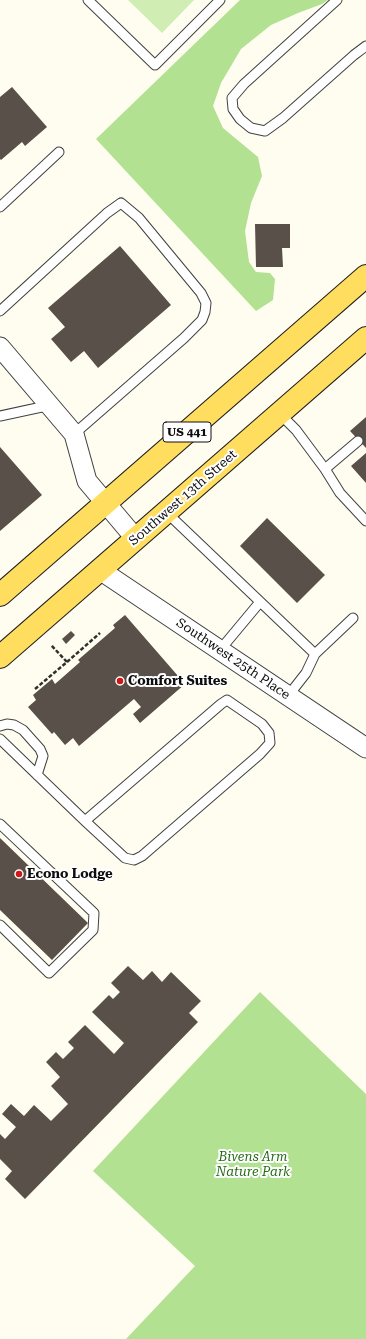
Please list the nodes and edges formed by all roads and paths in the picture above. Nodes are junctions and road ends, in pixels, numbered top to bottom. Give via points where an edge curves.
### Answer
1 (88, 0) edge
2 (220, 0) edge
3 (337, 0) edge
4 (366, 46) edge
5 (59, 152) dead end
6 (0, 207) edge
7 (366, 276) edge
8 (0, 311) edge
9 (366, 338) edge
10 (0, 347) edge
11 (51, 405) junction
12 (279, 414) junction
13 (0, 416) edge
14 (74, 434) junction
15 (358, 441) dead end
16 (325, 469) junction
17 (105, 503) junction
18 (166, 512) junction
19 (366, 521) edge
20 (136, 538) junction
21 (100, 570) junction
22 (0, 595) edge
23 (260, 602) junction
24 (353, 618) dead end
25 (100, 634) dead end
26 (52, 645) dead end
27 (220, 650) junction
28 (315, 654) junction
29 (0, 657) edge
30 (67, 662) junction
31 (35, 689) dead end
32 (288, 696) junction
33 (0, 726) edge
34 (0, 739) edge
35 (366, 748) edge
36 (37, 775) junction
37 (85, 821) junction
38 (0, 824) edge
39 (0, 925) edge

1 - 2 lane via 155,65
3 - 4 lane via 244,84 232,98 233,109 251,128 265,131
5 - 6 lane
7 - 17 main road, US 441
8 - 14 lane via 121,203 139,218 201,293 206,303 202,320
9 - 12 main road, Southwest 13th Street
10 - 11 street
11 - 13 lane
11 - 14 street
12 - 16 lane via 296,430
12 - 18 main road, Southwest 13th Street
14 - 17 street via 86,481
15 - 16 lane
16 - 19 lane via 340,492
17 - 20 street
17 - 22 main road, US 441
18 - 20 main road, Southwest 13th Street
18 - 23 lane
20 - 21 main road, Southwest 13th Street
21 - 27 street, Southwest 25th Place
21 - 29 main road, Southwest 13th Street
23 - 27 lane
23 - 28 lane
24 - 28 lane
25 - 30 path
26 - 30 path
27 - 32 street, Southwest 25th Place
28 - 32 lane via 306,673
30 - 31 path
32 - 35 street, Southwest 25th Place
33 - 36 lane via 14,725 23,730 40,749 43,756
34 - 36 lane
36 - 37 lane
37 - 37 lane via 125,858 134,860 142,856 260,754 270,743 269,733 262,724 227,700
38 - 39 lane via 94,913 93,930 49,973

